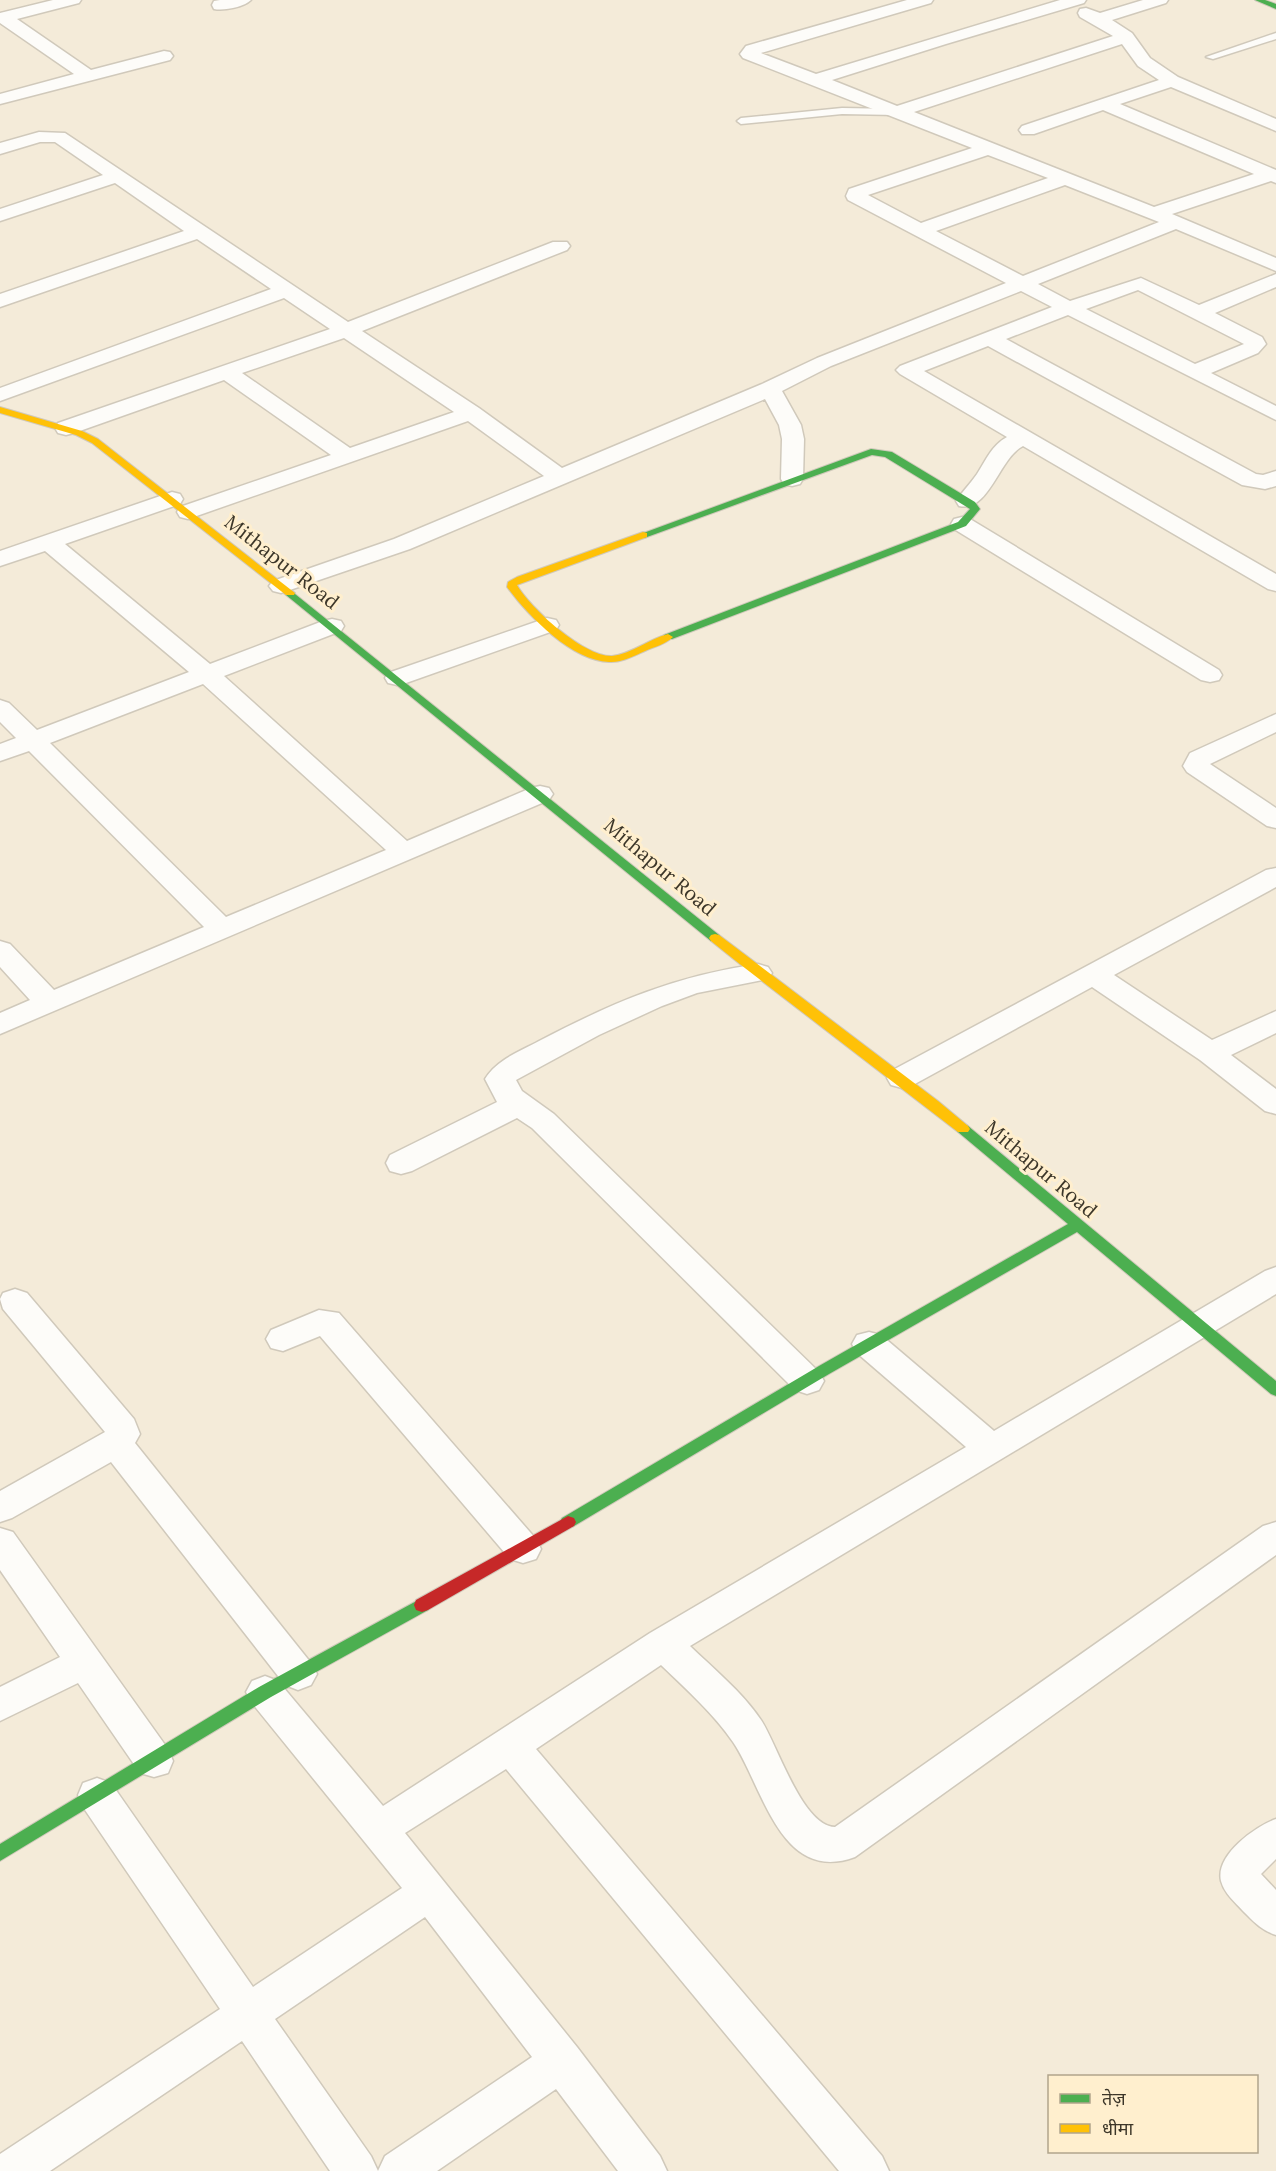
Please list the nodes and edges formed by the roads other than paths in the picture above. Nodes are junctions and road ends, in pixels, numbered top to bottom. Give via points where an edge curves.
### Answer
1 (73, 0) edge
2 (243, 0) edge
3 (925, 0) edge
4 (1160, 0) edge
5 (1259, 0) edge
6 (1066, 1) edge
7 (220, 5) dead end
8 (1276, 7) edge
9 (874, 14) junction
10 (2, 18) edge
11 (1099, 19) junction
12 (896, 23) dead end
13 (918, 31) dead end
14 (29, 35) junction
15 (1276, 36) edge
16 (1126, 37) junction
17 (10, 40) dead end
18 (940, 40) junction
19 (164, 56) dead end
20 (1210, 57) dead end
21 (88, 76) junction
22 (815, 80) junction
23 (1172, 81) junction
24 (0, 99) edge
25 (1104, 104) junction
26 (897, 112) junction
27 (741, 121) dead end
28 (1276, 126) edge
29 (1028, 130) dead end
30 (990, 148) junction
31 (0, 149) edge
32 (118, 176) junction
33 (1274, 176) edge
34 (1067, 178) junction
35 (1154, 213) junction
36 (0, 215) edge
37 (1176, 222) junction
38 (919, 230) junction
39 (199, 232) junction
40 (560, 246) dead end
41 (1276, 266) edge
42 (1276, 280) edge
43 (1024, 284) junction
44 (286, 290) junction
45 (0, 301) edge
46 (1069, 308) junction
47 (1199, 312) junction
48 (346, 330) junction
49 (988, 338) junction
50 (226, 372) junction
51 (1194, 372) junction
52 (770, 389) junction
53 (0, 395) edge
54 (0, 410) edge
55 (471, 413) junction
56 (1276, 414) edge
57 (66, 428) junction
58 (1023, 438) junction
59 (347, 456) junction
60 (560, 477) junction
61 (792, 479) junction
62 (1272, 483) edge
63 (180, 506) junction
64 (964, 512) junction
65 (0, 536) edge
66 (48, 542) junction
67 (10, 556) edge
68 (1276, 584) edge
69 (281, 586) junction
70 (547, 625) junction
71 (332, 626) junction
72 (207, 674) junction
73 (1210, 675) dead end
74 (397, 678) junction
75 (0, 708) edge
76 (1276, 722) edge
77 (34, 740) junction
78 (0, 753) edge
79 (540, 794) junction
80 (1276, 820) edge
81 (404, 852) junction
82 (1269, 889) edge
83 (222, 929) junction
84 (0, 950) edge
85 (758, 973) junction
86 (1094, 975) junction
87 (49, 1003) junction
88 (1276, 1021) edge
89 (0, 1024) edge
90 (1210, 1053) junction
91 (902, 1078) junction
92 (519, 1104) junction
93 (1276, 1104) edge
94 (401, 1163) dead end
95 (1078, 1225) junction
96 (1276, 1280) edge
97 (15, 1301) dead end
98 (1198, 1326) junction
99 (283, 1339) dead end
100 (869, 1344) junction
101 (807, 1381) junction
102 (1276, 1390) edge
103 (116, 1443) junction
104 (992, 1449) junction
105 (0, 1508) edge
106 (1276, 1536) edge
107 (0, 1542) edge
108 (523, 1549) junction
109 (663, 1644) junction
110 (86, 1662) junction
111 (282, 1683) junction
112 (0, 1705) edge
113 (510, 1746) junction
114 (154, 1761) junction
115 (97, 1795) junction
116 (379, 1829) junction
117 (1276, 1836) edge
118 (0, 1853) edge
119 (430, 1892) junction
120 (1276, 1917) edge
121 (246, 2014) junction
122 (562, 2061) junction
123 (13, 2171) edge
124 (356, 2171) edge
125 (400, 2171) edge
126 (645, 2171) edge
127 (867, 2171) edge

1 - 10 street
2 - 7 street
3 - 9 street
4 - 11 street
5 - 8 street
6 - 11 street
6 - 18 street
9 - 12 street
9 - 22 street via 749,53
10 - 14 street
11 - 16 street
13 - 18 street
14 - 17 street
14 - 21 street
15 - 20 lane
16 - 23 street via 1144,62
16 - 26 street
18 - 22 street
19 - 21 street
21 - 24 street
22 - 26 street
23 - 25 street
23 - 28 street
25 - 29 street
25 - 33 street
26 - 27 lane via 843,111
26 - 30 street
30 - 34 street
30 - 38 street via 856,193 857,198
31 - 32 street via 39,137 59,137
32 - 36 street
32 - 39 street
33 - 35 street
34 - 35 street
34 - 38 street
35 - 37 street
37 - 41 street
37 - 43 street
38 - 43 street
39 - 44 street
39 - 45 street
40 - 48 street
42 - 47 street
43 - 46 street
43 - 52 street via 824,362
44 - 48 street
44 - 53 street
46 - 47 street via 1136,284
46 - 49 street
46 - 51 street
47 - 51 street via 1256,344
48 - 50 street
48 - 55 street
49 - 58 street via 907,370
49 - 62 street via 1250,480
50 - 57 street
50 - 59 street
51 - 56 street
52 - 60 street
52 - 61 street via 790,425
54 - 57 street, Mithapur Road
55 - 59 street
55 - 60 street
57 - 63 street, Mithapur Road via 95,441
58 - 64 street via 1005,447
58 - 68 street
59 - 63 street
60 - 69 street via 402,544
61 - 64 street via 855,456 880,452 888,454
61 - 70 street via 514,583 517,594
63 - 66 street
63 - 69 street, Mithapur Road
64 - 70 street via 612,659 598,658
64 - 73 street
65 - 67 street
66 - 67 street
66 - 72 street
69 - 71 street, Mithapur Road
70 - 74 street
71 - 72 street
71 - 74 street, Mithapur Road
72 - 77 street
72 - 81 street
74 - 79 street, Mithapur Road
75 - 77 street
76 - 80 street via 1199,759 1196,766
77 - 78 street
77 - 83 street
79 - 81 street
79 - 85 street, Mithapur Road
81 - 83 street
82 - 86 street
83 - 87 street
84 - 87 street
85 - 91 street, Mithapur Road
85 - 92 street via 672,992 507,1071 501,1075 501,1082 510,1098
86 - 90 street
86 - 91 street
87 - 89 street
88 - 90 street
90 - 93 street
91 - 95 street, Mithapur Road
92 - 94 street
92 - 101 street via 543,1121
95 - 98 street, Mithapur Road
95 - 100 street
96 - 98 street
97 - 103 street via 122,1428 122,1437
98 - 102 street, Mithapur Road
98 - 104 street
99 - 108 street via 327,1322
100 - 101 street
100 - 104 street
101 - 108 street
103 - 105 street
103 - 111 street
104 - 109 street
106 - 109 street via 835,1847 819,1843 805,1832 777,1795 747,1731
107 - 110 street
108 - 111 street
109 - 113 street
110 - 112 street
110 - 114 street
111 - 114 street
111 - 116 street
113 - 116 street
113 - 127 street
114 - 115 street
115 - 118 street
115 - 121 street
116 - 119 street
117 - 120 street via 1239,1874 1241,1881
119 - 121 street
119 - 122 street
121 - 123 street
121 - 124 street
122 - 125 street
122 - 126 street

